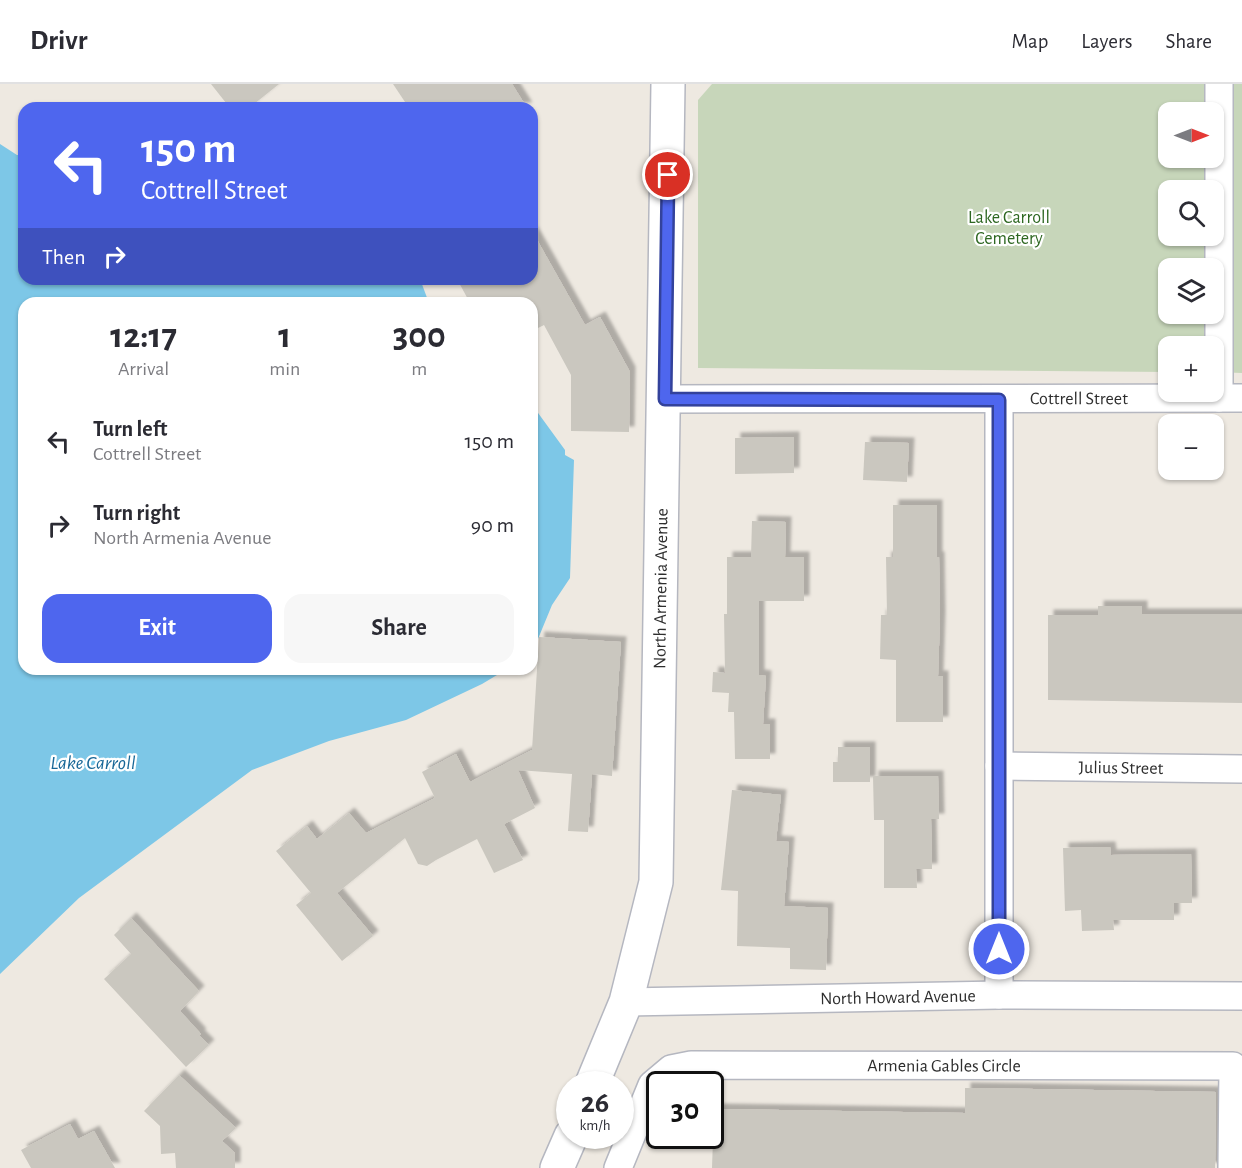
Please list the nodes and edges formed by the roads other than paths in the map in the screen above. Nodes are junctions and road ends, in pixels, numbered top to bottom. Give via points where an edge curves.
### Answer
1 (668, 84) edge
2 (1219, 84) edge
3 (1230, 398) edge
4 (665, 399) junction
5 (999, 400) junction
6 (999, 766) junction
7 (1242, 769) edge
8 (999, 995) junction
9 (1242, 996) edge
10 (626, 1002) junction
11 (597, 1071) edge
12 (565, 1149) edge
13 (557, 1168) edge
14 (618, 1168) edge
15 (1232, 1168) edge

1 - 4 main road, North Armenia Avenue
2 - 3 street
3 - 5 street, Cottrell Street
4 - 5 street, Cottrell Street
4 - 10 main road, North Armenia Avenue via 656,882
5 - 6 street
6 - 7 street, Julius Street
6 - 8 street
8 - 9 street, North Howard Avenue
8 - 10 street, North Howard Avenue
10 - 11 main road, North Armenia Avenue
12 - 13 main road
14 - 15 street, Armenia Gables Circle via 652,1085 670,1069 691,1065 1233,1066

